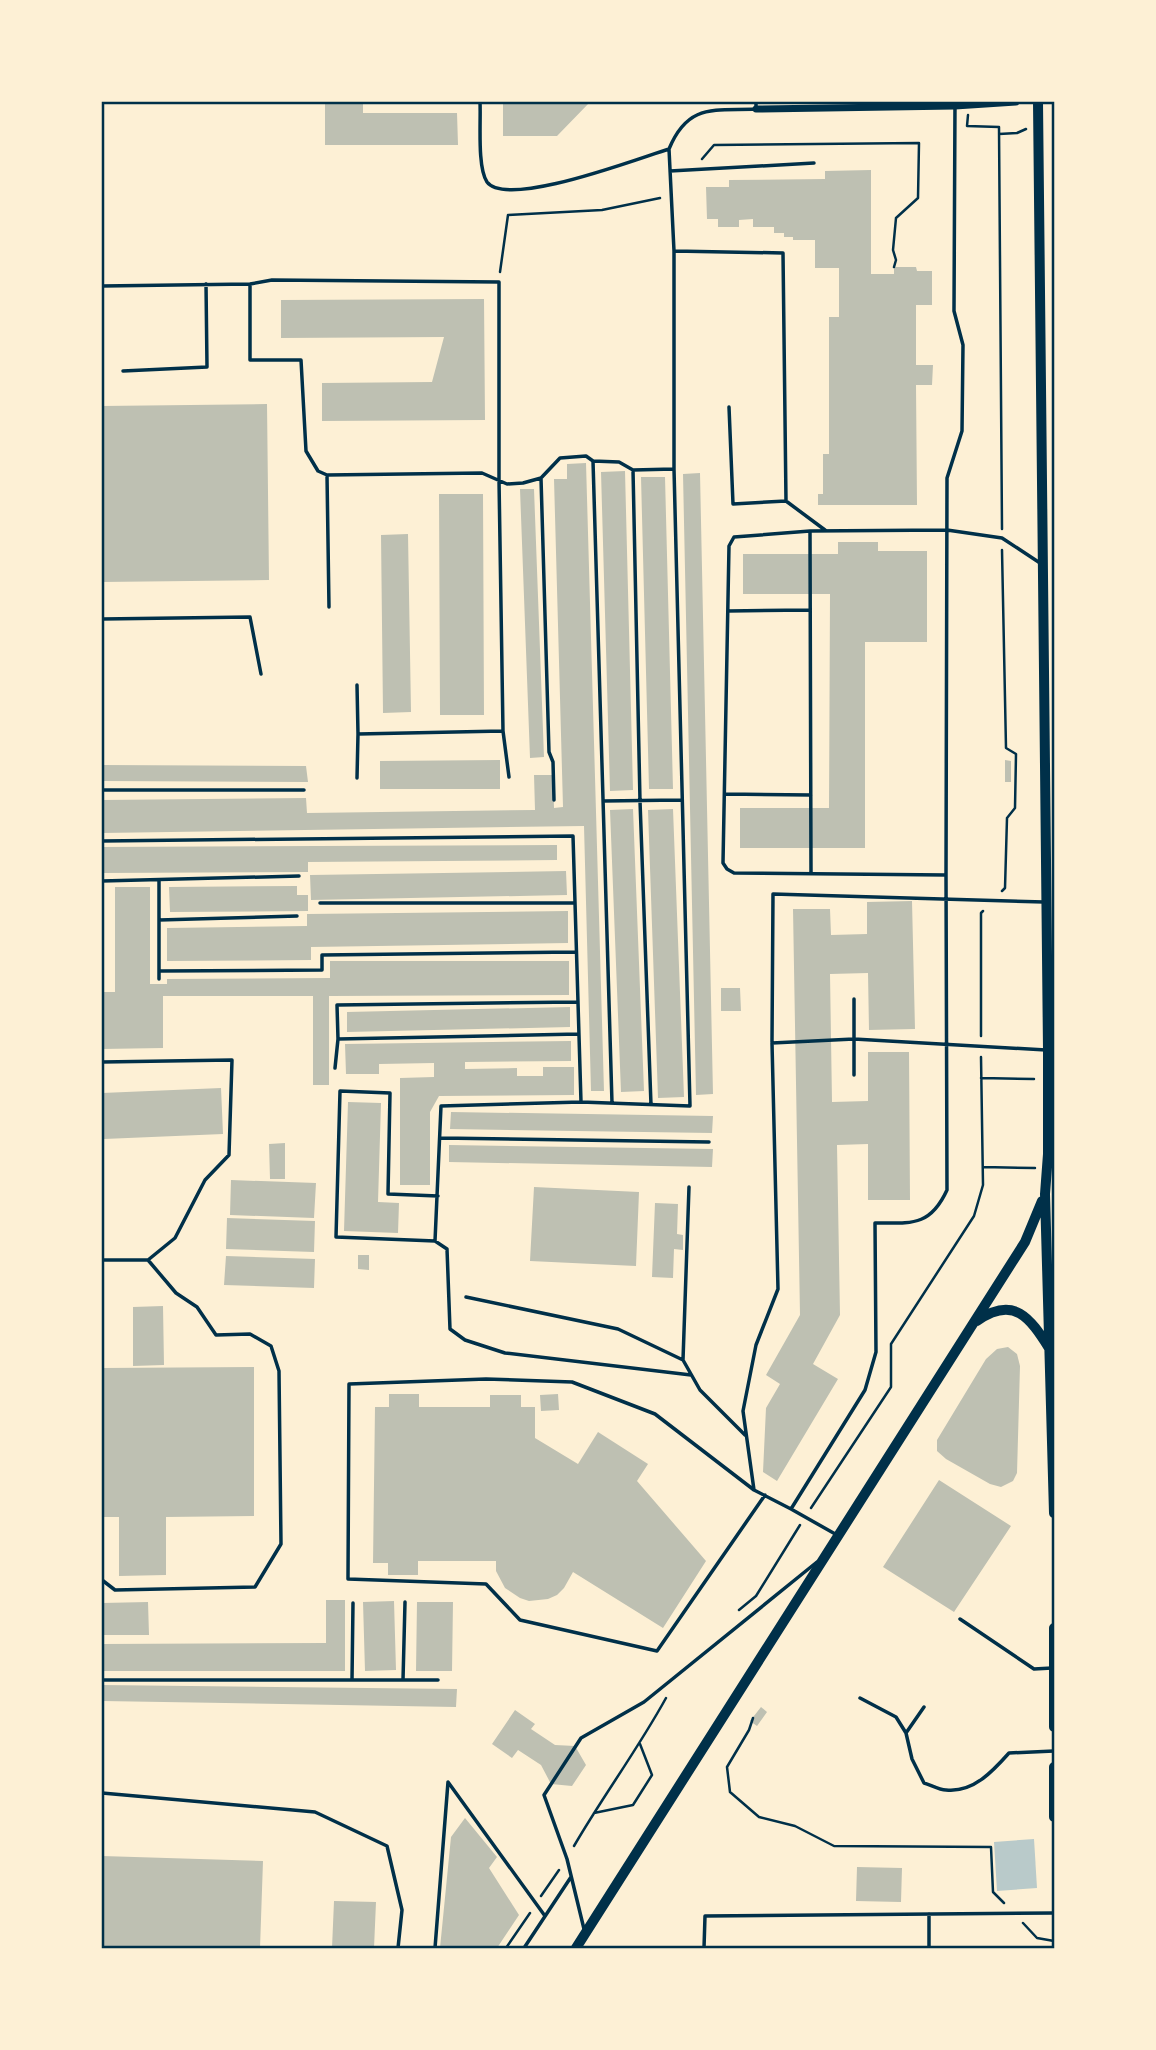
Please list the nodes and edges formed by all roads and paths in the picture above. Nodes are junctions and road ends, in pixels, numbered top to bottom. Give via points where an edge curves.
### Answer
1 (480, 102) edge
2 (1016, 102) edge
3 (1038, 102) edge
4 (955, 104) edge
5 (756, 105) edge
6 (670, 149) junction
7 (814, 163) dead end
8 (693, 170) junction
9 (670, 171) junction
10 (670, 196) junction
11 (674, 251) junction
12 (894, 267) dead end
13 (499, 282) junction
14 (205, 284) junction
15 (250, 284) junction
16 (102, 286) edge
17 (123, 371) dead end
18 (729, 407) dead end
19 (593, 461) junction
20 (674, 469) junction
21 (633, 470) junction
22 (327, 475) junction
23 (541, 478) junction
24 (499, 480) junction
25 (786, 501) junction
26 (947, 530) junction
27 (810, 531) junction
28 (826, 531) junction
29 (1043, 565) junction
30 (329, 607) dead end
31 (810, 610) junction
32 (728, 611) junction
33 (102, 619) edge
34 (261, 674) dead end
35 (357, 685) dead end
36 (503, 731) junction
37 (358, 734) junction
38 (509, 777) dead end
39 (357, 778) dead end
40 (102, 790) edge
41 (304, 790) dead end
42 (724, 794) junction
43 (811, 795) junction
44 (554, 800) dead end
45 (681, 800) junction
46 (603, 801) junction
47 (640, 801) junction
48 (102, 841) edge
49 (811, 873) junction
50 (946, 875) junction
51 (299, 876) dead end
52 (102, 881) edge
53 (159, 881) junction
54 (947, 898) junction
55 (1046, 902) junction
56 (320, 903) dead end
57 (575, 903) junction
58 (297, 916) dead end
59 (159, 920) junction
60 (576, 953) junction
61 (159, 971) junction
62 (159, 979) dead end
63 (854, 999) dead end
64 (578, 1002) junction
65 (579, 1034) junction
66 (338, 1039) junction
67 (854, 1039) junction
68 (772, 1042) junction
69 (946, 1045) junction
70 (1048, 1050) junction
71 (102, 1062) edge
72 (335, 1068) dead end
73 (854, 1074) dead end
74 (981, 1078) dead end
75 (1048, 1079) junction
76 (581, 1102) junction
77 (612, 1104) junction
78 (1051, 1104) edge
79 (651, 1105) junction
80 (440, 1138) junction
81 (709, 1142) dead end
82 (1051, 1154) edge
83 (983, 1167) dead end
84 (1047, 1168) junction
85 (689, 1187) dead end
86 (1045, 1194) junction
87 (438, 1196) junction
88 (435, 1241) junction
89 (102, 1260) edge
90 (148, 1260) junction
91 (466, 1297) dead end
92 (972, 1325) junction
93 (1050, 1349) junction
94 (683, 1360) junction
95 (691, 1375) junction
96 (1053, 1384) edge
97 (747, 1437) junction
98 (1054, 1464) edge
99 (754, 1490) junction
100 (765, 1495) junction
101 (791, 1509) junction
102 (1055, 1513) edge
103 (839, 1536) junction
104 (824, 1556) junction
105 (102, 1580) edge
106 (405, 1602) dead end
107 (353, 1603) dead end
108 (960, 1619) dead end
109 (1055, 1628) edge
110 (1054, 1668) edge
111 (102, 1680) edge
112 (352, 1680) junction
113 (403, 1680) junction
114 (438, 1680) dead end
115 (860, 1698) dead end
116 (924, 1707) dead end
117 (753, 1718) dead end
118 (1055, 1727) edge
119 (906, 1733) junction
120 (640, 1744) dead end
121 (1055, 1751) edge
122 (1055, 1767) edge
123 (102, 1793) edge
124 (593, 1813) dead end
125 (1055, 1817) edge
126 (571, 1877) junction
127 (1014, 1913) junction
128 (1055, 1913) edge
129 (929, 1914) junction
130 (545, 1916) junction
131 (585, 1935) junction
132 (1055, 1941) edge
133 (398, 1948) edge
134 (435, 1948) edge
135 (524, 1948) edge
136 (576, 1948) edge
137 (704, 1948) edge
138 (929, 1948) edge

1 - 6 lane via 482,171 488,184 499,190 543,188
2 - 4 street
3 - 29 main road
4 - 5 street
4 - 26 lane via 954,311 963,345 962,431 947,478
5 - 6 lane via 695,114
6 - 9 lane
7 - 8 lane
8 - 9 lane
8 - 12 path via 714,145 919,144 918,198 896,218
9 - 10 lane
10 - 11 lane
10 - 13 path via 602,209 508,215
11 - 20 lane
11 - 25 lane via 783,253
13 - 15 lane via 272,280
13 - 24 lane
14 - 15 lane
14 - 16 lane
14 - 17 lane via 207,368
15 - 22 lane via 250,360 300,360 306,451 318,471
18 - 25 lane via 733,504
19 - 21 lane via 619,463
19 - 23 lane via 586,456 560,458
19 - 46 lane
20 - 21 lane
20 - 45 lane
21 - 47 lane
22 - 24 lane via 482,473
22 - 30 lane
23 - 24 lane via 507,484
23 - 44 lane
24 - 36 lane
25 - 28 lane
26 - 28 lane
26 - 29 lane via 1002,538
26 - 50 lane
27 - 28 lane
27 - 31 lane
27 - 32 lane via 734,537 729,546
29 - 55 main road
31 - 32 lane
31 - 43 lane
32 - 42 lane
33 - 34 lane via 250,617
35 - 37 lane
36 - 37 lane
36 - 38 lane
37 - 39 lane
40 - 41 lane
42 - 43 lane
42 - 49 lane via 723,863 727,869 734,873
43 - 49 lane
45 - 47 lane
45 - 79 lane via 690,1106
46 - 47 lane
46 - 77 lane
47 - 79 lane
48 - 57 lane via 573,836
49 - 50 lane
50 - 54 lane
51 - 53 lane
52 - 53 lane
53 - 59 lane
54 - 55 lane
54 - 68 lane via 773,894
54 - 69 lane
55 - 70 main road
56 - 57 lane
57 - 60 lane
58 - 59 lane
59 - 61 lane
60 - 61 lane via 322,955 322,970
60 - 64 lane
61 - 62 lane
63 - 67 lane
64 - 65 lane
64 - 66 lane via 337,1005
65 - 66 lane
65 - 76 lane
66 - 72 lane
67 - 68 lane
67 - 69 lane
67 - 73 lane
68 - 97 lane via 778,1289 753,1359 743,1411
69 - 70 lane
69 - 101 lane via 947,1190 936,1210 916,1223 875,1223 876,1352 865,1390
70 - 75 main road
71 - 90 lane via 232,1060 229,1155 205,1180 175,1238
74 - 75 path
75 - 78 main road
76 - 77 lane
76 - 80 lane via 441,1106
77 - 79 lane
78 - 82 main road
80 - 81 lane
80 - 87 lane
82 - 84 main road
83 - 84 path
84 - 86 main road
85 - 94 lane
86 - 92 main road via 1025,1242
86 - 93 main road
87 - 88 lane
87 - 88 lane via 388,1194 390,1093 340,1091 336,1237
88 - 95 lane via 447,1248 450,1329 465,1340 505,1353
89 - 90 lane
90 - 105 lane via 176,1293 197,1307 216,1335 250,1334 271,1346 279,1371 281,1544 255,1587 135,1591 115,1590
91 - 94 lane via 618,1329
92 - 93 main road via 989,1313 1012,1310 1026,1316
92 - 103 main road
93 - 96 main road
94 - 95 lane
95 - 97 lane
96 - 98 main road
97 - 99 lane
98 - 102 main road
99 - 100 lane
99 - 100 lane via 654,1414 572,1382 486,1379 349,1384 348,1579 486,1584 520,1620 657,1651
100 - 101 lane
101 - 103 lane
103 - 104 main road
104 - 126 lane via 644,1702 581,1738 544,1795
104 - 131 main road
106 - 113 lane
107 - 112 lane
108 - 110 lane via 1034,1669
109 - 110 main road
110 - 118 main road
111 - 112 lane
112 - 113 lane
113 - 114 lane
115 - 119 lane via 896,1717
116 - 119 lane
117 - 127 path via 727,1767 730,1793 759,1817 795,1826 834,1846 991,1847 993,1892
119 - 121 lane via 924,1783 947,1790 970,1786 991,1773 1009,1753
120 - 124 path via 652,1775 633,1805
122 - 125 main road
123 - 133 lane via 315,1812 387,1846 402,1910
126 - 130 lane
126 - 131 lane
127 - 128 lane
127 - 129 lane
127 - 132 path via 1037,1938
129 - 137 lane via 705,1916
129 - 138 lane
130 - 134 lane via 448,1782
130 - 135 lane
131 - 136 main road

